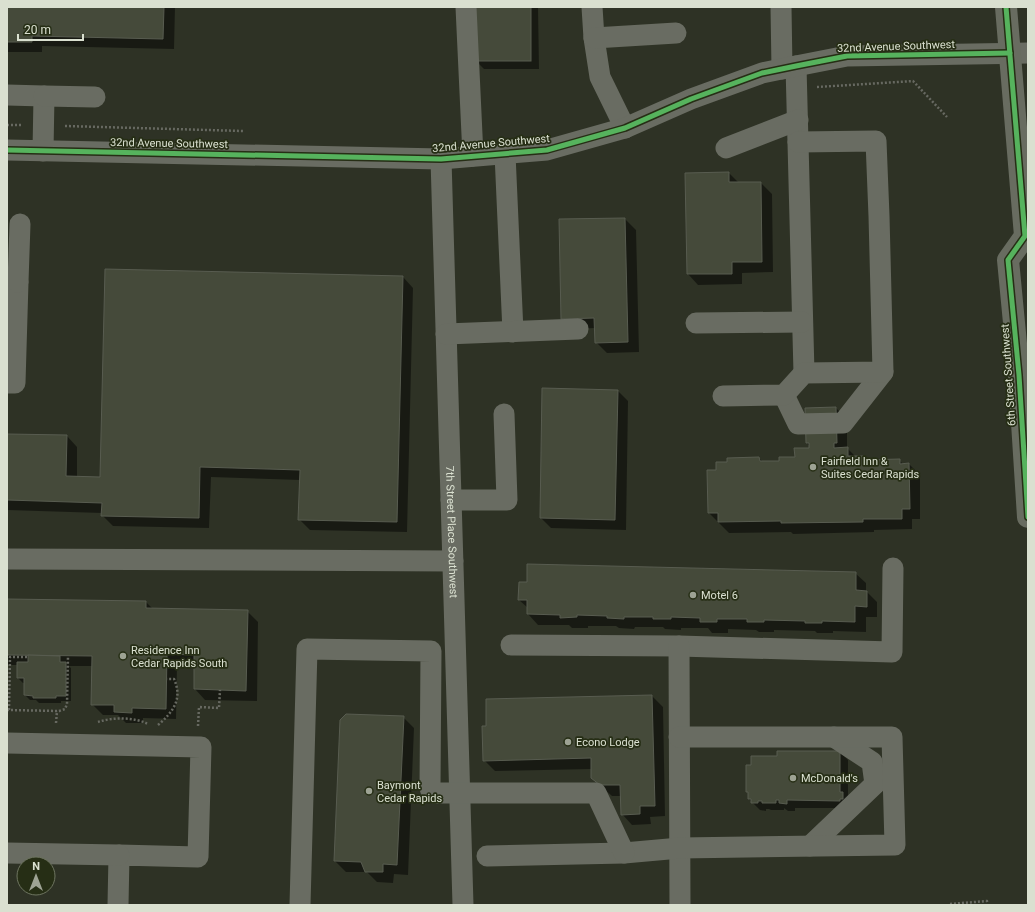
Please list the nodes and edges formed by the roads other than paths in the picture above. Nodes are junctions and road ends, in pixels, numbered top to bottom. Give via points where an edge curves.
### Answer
1 (466, 7) edge
2 (592, 7) edge
3 (781, 7) edge
4 (1006, 7) edge
5 (676, 33) dead end
6 (594, 38) junction
7 (1019, 53) edge
8 (789, 68) junction
9 (7, 96) edge
10 (44, 96) junction
11 (95, 97) dead end
12 (798, 120) junction
13 (625, 128) junction
14 (798, 142) junction
15 (726, 148) dead end
16 (7, 150) edge
17 (43, 151) junction
18 (505, 154) junction
19 (473, 156) junction
20 (441, 159) junction
21 (20, 224) dead end
22 (1026, 238) edge
23 (12, 282) edge
24 (802, 322) junction
25 (696, 323) dead end
26 (578, 329) dead end
27 (513, 332) junction
28 (446, 334) junction
29 (883, 372) junction
30 (804, 373) junction
31 (7, 383) edge
32 (784, 395) junction
33 (723, 396) dead end
34 (504, 414) dead end
35 (451, 500) junction
36 (1028, 517) edge
37 (7, 559) edge
38 (453, 561) junction
39 (893, 568) dead end
40 (511, 644) dead end
41 (678, 646) junction
42 (679, 737) junction
43 (834, 737) junction
44 (7, 743) edge
45 (459, 793) junction
46 (810, 846) junction
47 (680, 848) junction
48 (7, 853) edge
49 (624, 853) junction
50 (119, 855) junction
51 (487, 856) dead end
52 (118, 905) edge
53 (300, 905) edge
54 (463, 905) edge
55 (680, 905) edge

1 - 19 street
2 - 6 street
3 - 8 street
4 - 7 main road, 6th Street Southwest
5 - 6 street
6 - 13 street via 600,77
7 - 8 street, 32nd Avenue Southwest via 847,56
7 - 22 main road, 6th Street Southwest
8 - 12 street via 797,88
8 - 13 street, 32nd Avenue Southwest via 762,73 691,99
9 - 10 street
10 - 11 street
10 - 17 street
12 - 14 street
12 - 15 street
13 - 18 street, 32nd Avenue Southwest via 547,150
14 - 24 street
14 - 29 street via 876,141
16 - 17 street, 32nd Avenue Southwest
17 - 20 street, 32nd Avenue Southwest
18 - 19 street, 32nd Avenue Southwest
18 - 27 street
19 - 20 street, 32nd Avenue Southwest
20 - 28 street, 7th Street Place Southwest
21 - 23 street
22 - 36 main road, 6th Street Southwest via 1008,260 1019,375
23 - 31 street via 15,383
24 - 25 street
24 - 30 street
26 - 27 street
27 - 28 street
28 - 35 street, 7th Street Place Southwest
29 - 30 street
29 - 32 street via 843,423 798,424
30 - 32 street
32 - 33 street
34 - 35 street via 507,500
35 - 38 street, 7th Street Place Southwest
37 - 38 street
38 - 45 street, 7th Street Place Southwest
39 - 41 street via 892,652
40 - 41 street
41 - 42 street
42 - 43 street
42 - 47 street
43 - 46 street via 872,762 876,784
43 - 46 street via 892,737 895,845
44 - 50 street via 201,747 198,857
45 - 49 street via 596,793
45 - 53 street via 435,793 430,788 431,651 307,649
45 - 54 street, 7th Street Place Southwest
46 - 47 street
47 - 49 street
47 - 55 street
48 - 50 street
49 - 51 street
50 - 52 street

